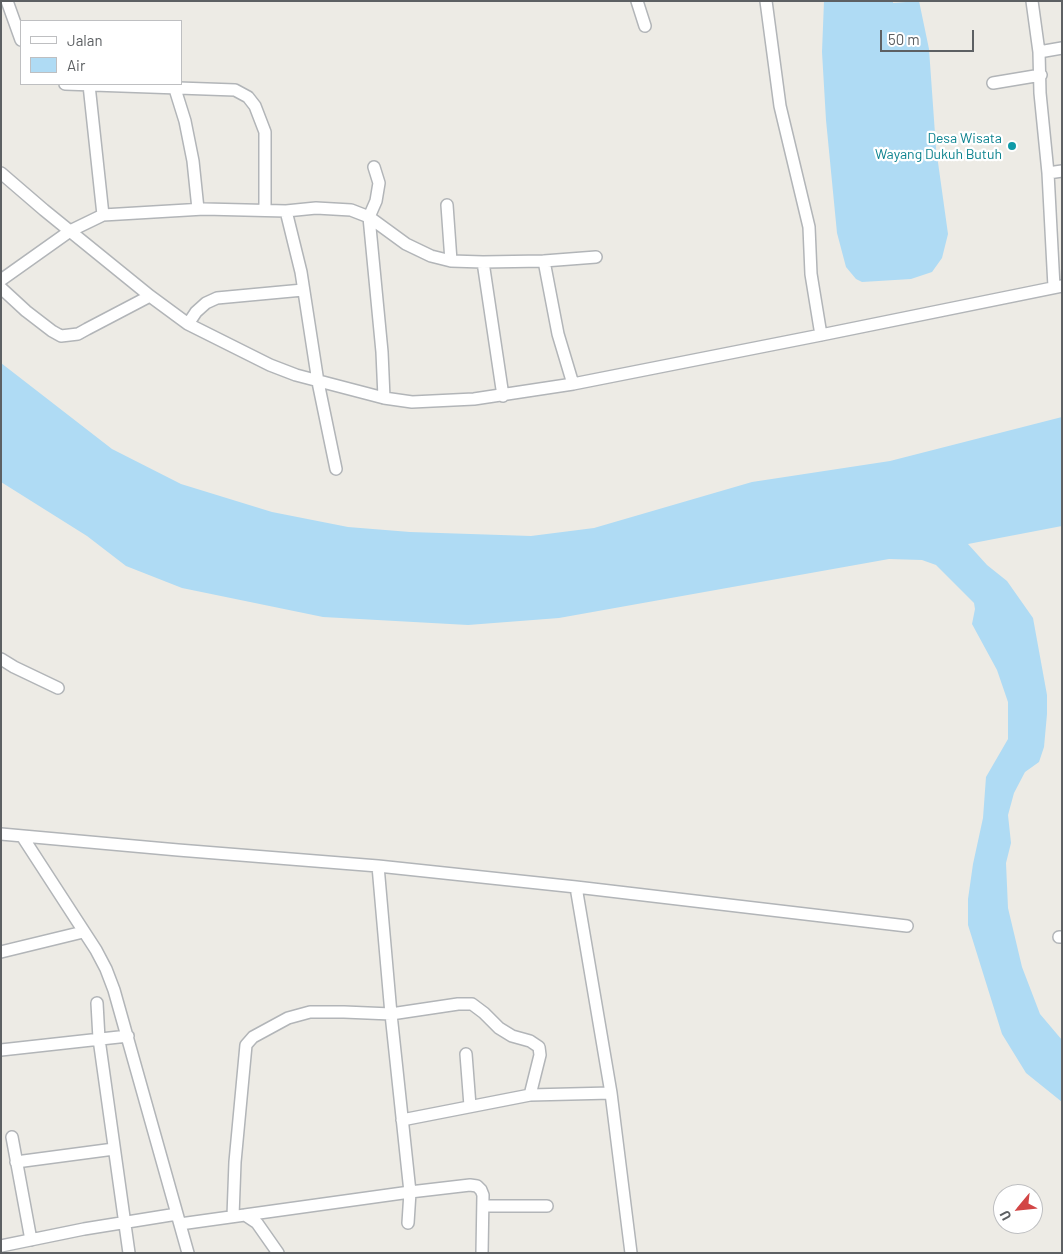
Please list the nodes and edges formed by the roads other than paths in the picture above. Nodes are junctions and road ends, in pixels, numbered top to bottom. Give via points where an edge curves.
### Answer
1 (7, 1) edge
2 (637, 1) edge
3 (766, 1) edge
4 (1032, 1) edge
5 (644, 26) dead end
6 (20, 37) edge
7 (1062, 48) edge
8 (1039, 52) junction
9 (1041, 74) junction
10 (993, 83) dead end
11 (89, 85) edge
12 (175, 88) junction
13 (374, 167) dead end
14 (1062, 171) edge
15 (1, 172) edge
16 (1048, 173) junction
17 (447, 205) dead end
18 (198, 209) junction
19 (265, 209) junction
20 (286, 211) junction
21 (103, 215) junction
22 (369, 218) junction
23 (70, 232) junction
24 (596, 256) dead end
25 (451, 261) junction
26 (484, 262) junction
27 (544, 262) junction
28 (1, 280) edge
29 (1058, 287) edge
30 (1, 288) edge
31 (303, 290) junction
32 (150, 296) junction
33 (188, 324) junction
34 (821, 335) junction
35 (318, 382) junction
36 (573, 384) junction
37 (504, 396) junction
38 (384, 398) junction
39 (336, 469) dead end
40 (1, 659) edge
41 (58, 688) dead end
42 (1, 834) edge
43 (22, 836) junction
44 (378, 866) junction
45 (576, 887) junction
46 (907, 926) dead end
47 (83, 932) junction
48 (1, 952) edge
49 (97, 1002) dead end
50 (391, 1014) junction
51 (128, 1036) junction
52 (99, 1038) junction
53 (1, 1050) edge
54 (466, 1054) dead end
55 (611, 1093) junction
56 (530, 1095) junction
57 (470, 1106) junction
58 (402, 1120) junction
59 (12, 1137) dead end
60 (114, 1149) junction
61 (16, 1162) junction
62 (410, 1192) junction
63 (484, 1206) junction
64 (547, 1206) dead end
65 (245, 1215) junction
66 (233, 1216) junction
67 (178, 1219) junction
68 (123, 1222) junction
69 (408, 1223) dead end
70 (31, 1240) junction
71 (1, 1246) edge
72 (129, 1253) edge
73 (188, 1253) edge
74 (278, 1253) edge
75 (482, 1253) edge
76 (631, 1253) edge

1 - 6 street
2 - 5 street
3 - 34 street via 780,106 809,227 811,274
4 - 8 street
7 - 8 street
8 - 9 street
9 - 10 street
9 - 16 street
11 - 12 street
11 - 21 street
12 - 18 street via 193,161
12 - 19 street via 235,90 248,97 255,106 265,139
13 - 22 street via 379,183
14 - 16 street
15 - 23 street
16 - 29 street
17 - 25 street
18 - 19 street
18 - 21 street
19 - 20 street
20 - 22 street via 316,208 350,210
20 - 31 street
21 - 23 street
22 - 25 street via 412,247
22 - 38 street
23 - 28 street
23 - 32 street
24 - 27 street
25 - 26 street
26 - 27 street
26 - 37 street
27 - 36 street via 558,334
29 - 34 street
30 - 32 street via 61,336 87,330
31 - 33 street via 217,298 206,303
31 - 35 street
32 - 33 street
33 - 35 street via 270,365
34 - 36 street
35 - 38 street
35 - 39 street
36 - 37 street
37 - 38 street via 445,402
40 - 41 street
42 - 43 street
43 - 44 street
43 - 47 street
44 - 45 street
44 - 50 street
45 - 46 street
45 - 55 street
47 - 48 street
47 - 51 street via 106,969
49 - 52 street
50 - 56 street via 472,1004 499,1028 539,1047
50 - 58 street
50 - 66 street via 310,1012 288,1018 253,1037 246,1045 234,1162
51 - 52 street
51 - 67 street
52 - 53 street
52 - 60 street
54 - 57 street
55 - 56 street
55 - 76 street
56 - 57 street
57 - 58 street
58 - 62 street
59 - 61 street
60 - 61 street
60 - 68 street
61 - 70 street
62 - 63 street via 477,1186
62 - 65 street
62 - 69 street
63 - 64 street
63 - 75 street
65 - 66 street
65 - 74 street via 257,1223
66 - 67 street
67 - 68 street
67 - 73 street
68 - 70 street
68 - 72 street
70 - 71 street

